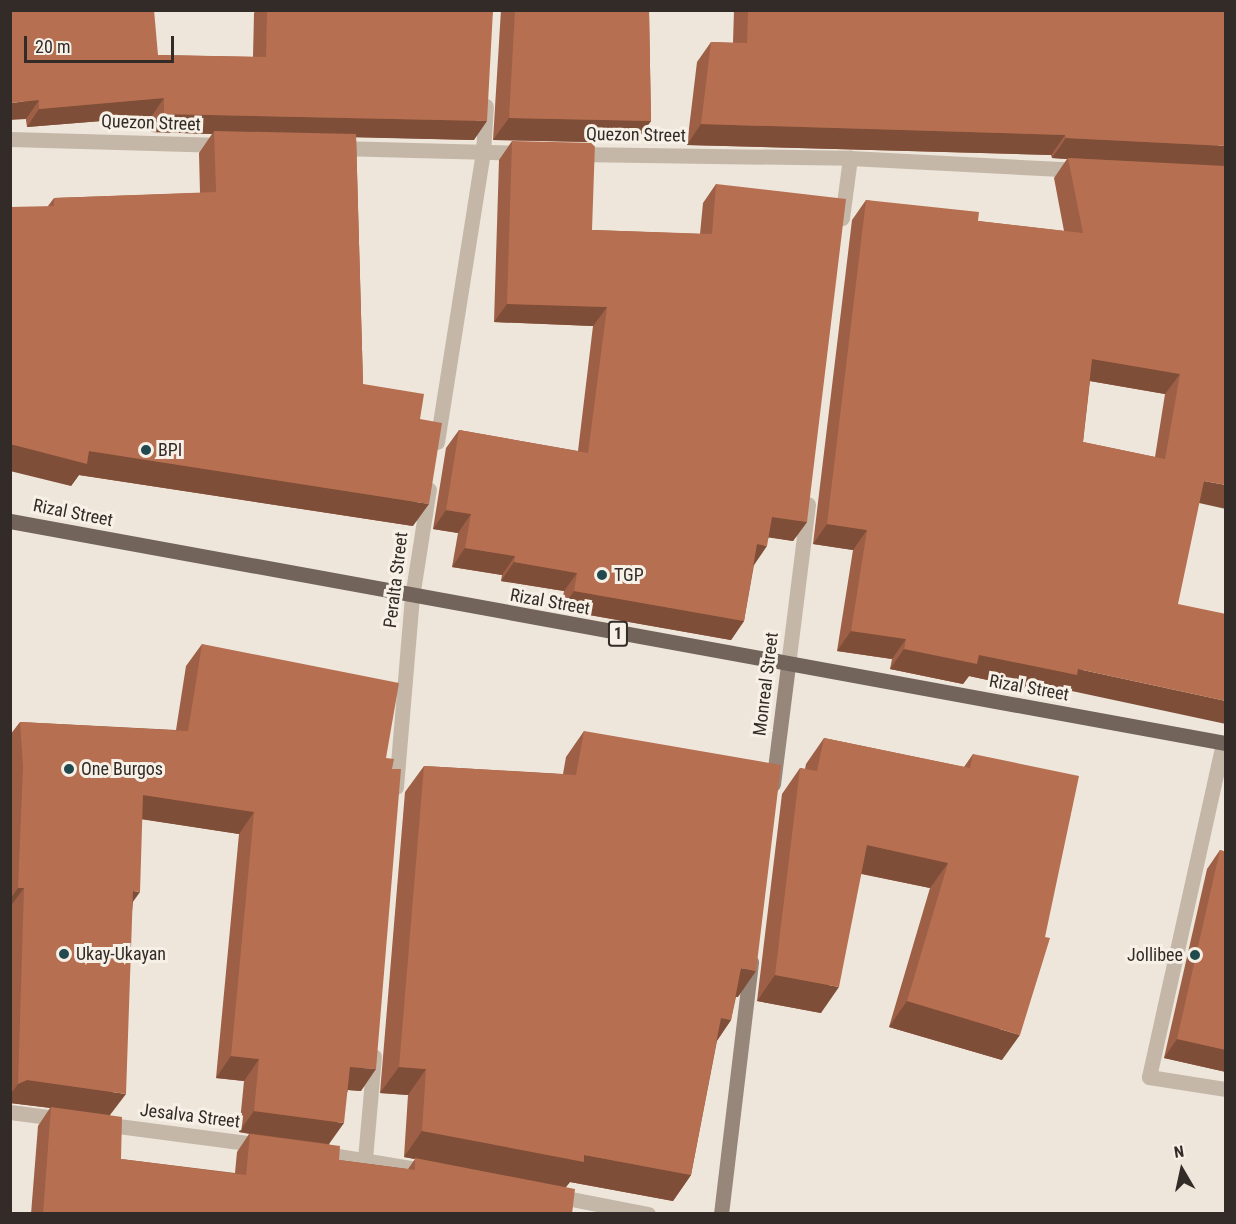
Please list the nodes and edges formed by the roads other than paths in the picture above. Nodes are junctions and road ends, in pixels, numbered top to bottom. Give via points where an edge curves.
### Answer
1 (486, 93) edge
2 (10, 139) edge
3 (235, 145) edge
4 (318, 147) edge
5 (483, 152) junction
6 (850, 158) junction
7 (1096, 170) edge
8 (841, 229) edge
9 (810, 488) edge
10 (10, 521) edge
11 (412, 597) junction
12 (788, 665) junction
13 (1224, 743) edge
14 (395, 800) edge
15 (771, 805) edge
16 (754, 945) edge
17 (375, 1039) edge
18 (1226, 1089) edge
19 (10, 1112) edge
20 (283, 1148) edge
21 (306, 1151) edge
22 (365, 1159) junction
23 (448, 1175) edge
24 (542, 1193) edge
25 (648, 1214) edge
26 (721, 1214) edge

1 - 5 street, Peralta Street
2 - 3 street, Quezon Street
4 - 5 street, Quezon Street
5 - 6 street, Quezon Street
5 - 11 street, Peralta Street
6 - 7 street, Quezon Street
6 - 8 street
9 - 12 street, Monreal Street
10 - 11 main road, Rizal Street / 1
11 - 12 main road, Rizal Street / 1
11 - 14 street, Peralta Street
12 - 13 main road, Rizal Street / 1
12 - 15 street, Monreal Street
13 - 18 street via 1149,1077
16 - 26 street
17 - 22 street
19 - 20 street, Jesalva Street
21 - 22 street
22 - 23 street
24 - 25 street

